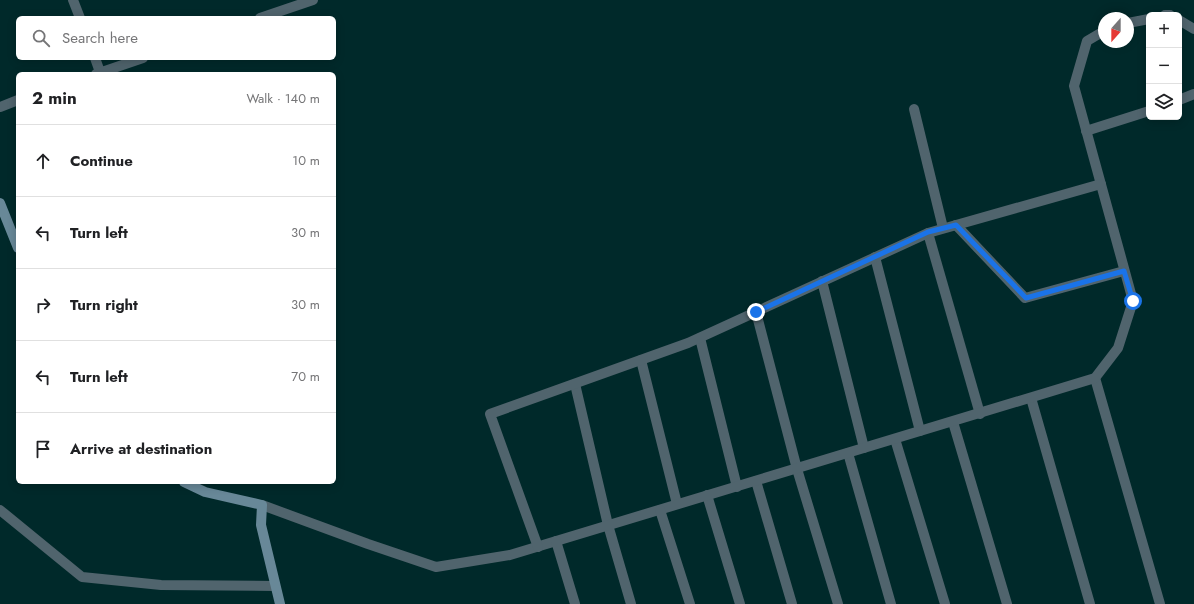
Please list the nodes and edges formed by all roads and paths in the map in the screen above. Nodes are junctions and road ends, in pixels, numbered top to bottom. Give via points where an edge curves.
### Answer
1 (73, 0) edge
2 (313, 0) edge
3 (79, 16) edge
4 (266, 16) edge
5 (1146, 20) edge
6 (1182, 22) edge
7 (1134, 23) edge
8 (1194, 29) edge
9 (1098, 35) edge
10 (95, 60) edge
11 (137, 60) edge
12 (98, 72) edge
13 (101, 72) edge
14 (1194, 94) edge
15 (1182, 99) edge
16 (16, 101) edge
17 (0, 107) edge
18 (914, 109) dead end
19 (1146, 112) edge
20 (1086, 131) junction
21 (1100, 184) junction
22 (0, 203) edge
23 (956, 225) junction
24 (943, 228) junction
25 (928, 232) junction
26 (16, 243) edge
27 (875, 257) junction
28 (1124, 271) junction
29 (822, 281) junction
30 (756, 312) junction
31 (700, 338) junction
32 (642, 360) junction
33 (1095, 378) junction
34 (575, 384) junction
35 (1030, 398) junction
36 (980, 414) junction
37 (953, 422) junction
38 (920, 431) junction
39 (895, 439) junction
40 (864, 448) junction
41 (848, 453) junction
42 (797, 469) junction
43 (756, 481) junction
44 (188, 484) edge
45 (737, 487) junction
46 (707, 496) junction
47 (677, 504) junction
48 (262, 505) junction
49 (0, 510) edge
50 (660, 510) junction
51 (608, 525) junction
52 (556, 541) junction
53 (538, 546) junction
54 (275, 586) junction
55 (280, 604) edge
56 (575, 604) edge
57 (631, 604) edge
58 (690, 604) edge
59 (740, 604) edge
60 (792, 604) edge
61 (838, 604) edge
62 (891, 604) edge
63 (945, 604) edge
64 (1007, 604) edge
65 (1090, 604) edge
66 (1160, 604) edge

1 - 3 street
2 - 4 street
5 - 7 street
6 - 8 street
9 - 20 street via 1087,41 1074,86
10 - 12 street
11 - 13 street
14 - 15 street
16 - 17 street
18 - 24 street
19 - 20 street
20 - 21 street
21 - 23 street
21 - 28 street
22 - 26 street
23 - 24 street
23 - 28 street via 1026,298
24 - 25 street
25 - 27 street
25 - 36 street
27 - 29 street
27 - 38 street
28 - 33 street via 1133,301 1118,348
29 - 30 street
29 - 40 street
30 - 31 street
30 - 42 street
31 - 32 street
31 - 45 street
32 - 34 street
32 - 47 street
33 - 35 street
33 - 66 street
34 - 51 street
34 - 53 street via 490,414
35 - 36 street
35 - 65 street
36 - 37 street
37 - 38 street
37 - 64 street
38 - 39 street
39 - 40 street
39 - 63 street
40 - 41 street
41 - 42 street
41 - 62 street
42 - 43 street
42 - 61 street
43 - 45 street
43 - 60 street
44 - 48 street via 205,492
45 - 46 street
46 - 47 street
46 - 59 street
47 - 50 street
48 - 53 street via 436,566 510,555
48 - 54 street via 261,525
49 - 54 street via 82,577 161,585
50 - 51 street
50 - 58 street
51 - 52 street
51 - 57 street
52 - 53 street
52 - 56 street
54 - 55 street

